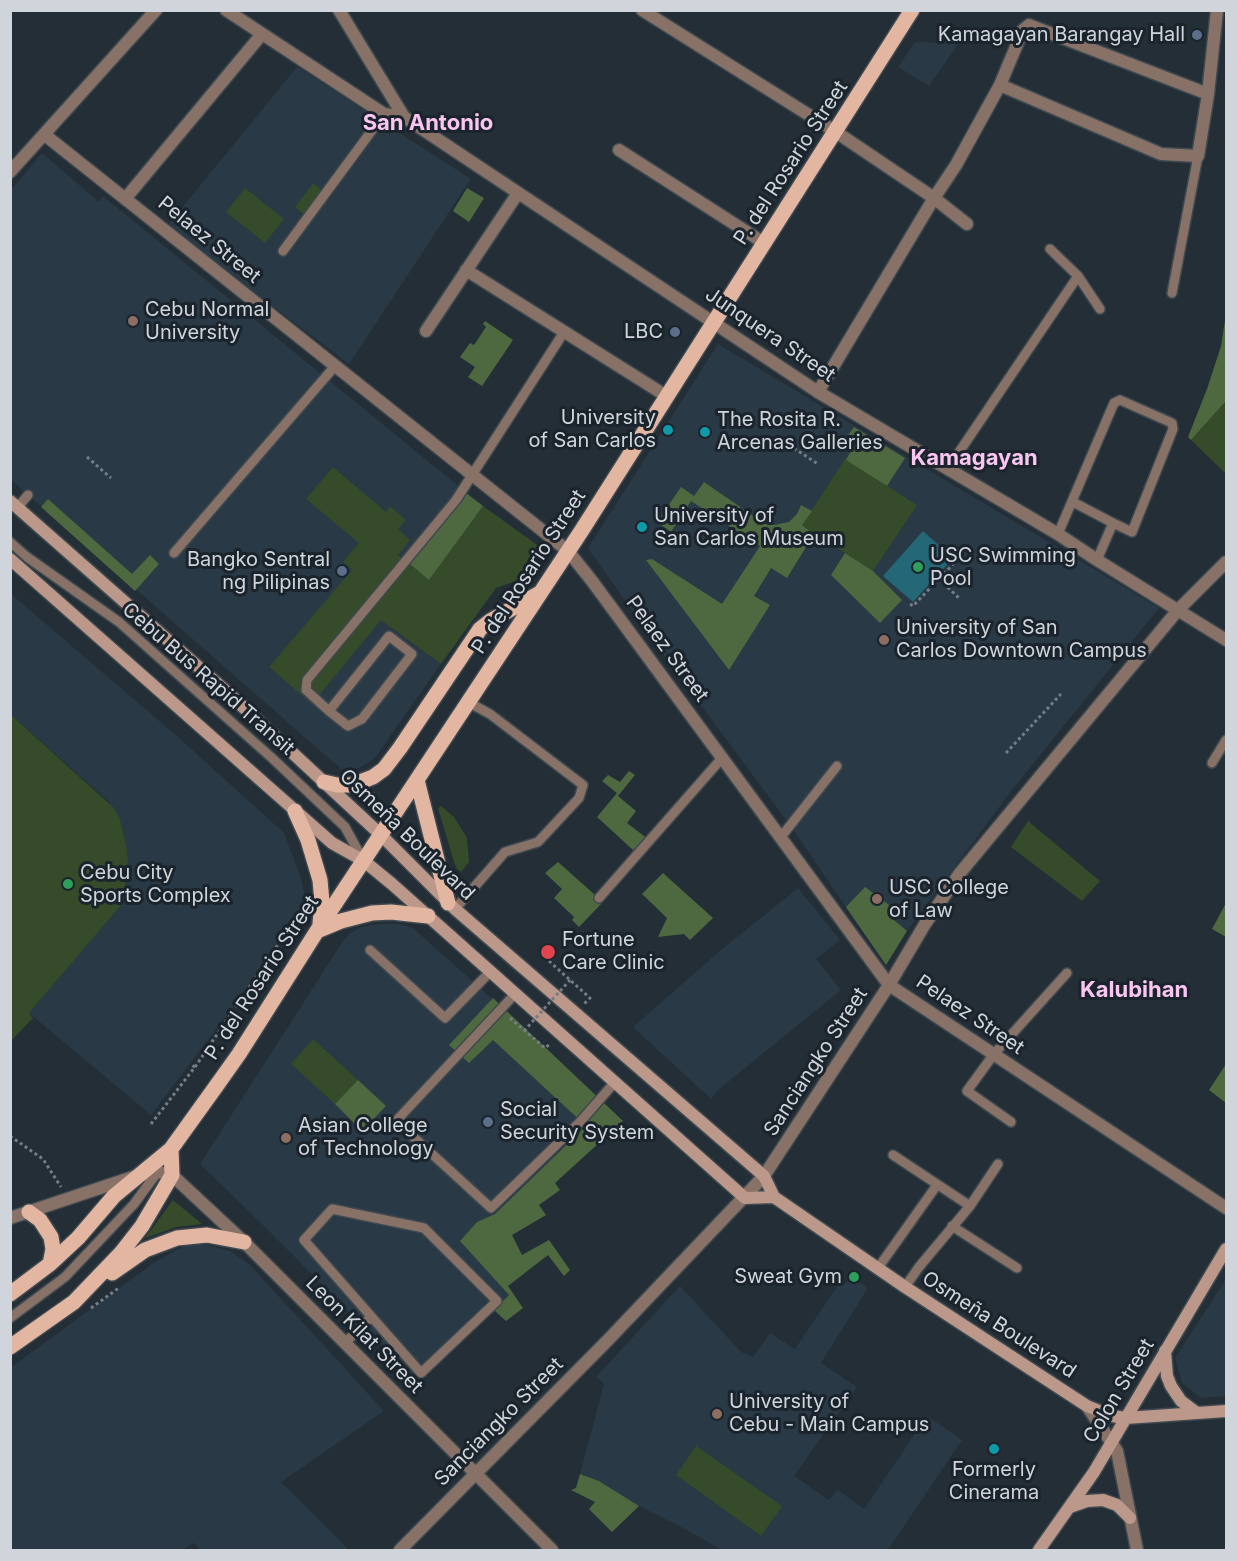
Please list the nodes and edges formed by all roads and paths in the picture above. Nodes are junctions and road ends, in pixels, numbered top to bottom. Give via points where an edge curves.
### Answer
1 (156, 10) edge
2 (226, 10) edge
3 (339, 10) edge
4 (642, 10) edge
5 (912, 10) edge
6 (1217, 10) edge
7 (262, 34) junction
8 (1000, 85) junction
9 (1208, 94) junction
10 (384, 114) junction
11 (404, 117) junction
12 (836, 132) junction
13 (45, 135) junction
14 (619, 150) dead end
15 (1198, 156) junction
16 (10, 172) edge
17 (518, 193) junction
18 (934, 198) junction
19 (125, 199) junction
20 (967, 224) dead end
21 (764, 243) junction
22 (1050, 249) dead end
23 (283, 251) dead end
24 (466, 270) junction
25 (1078, 276) junction
26 (1172, 293) dead end
27 (1100, 309) dead end
28 (716, 323) junction
29 (426, 331) dead end
30 (564, 332) junction
31 (335, 366) junction
32 (818, 392) junction
33 (668, 397) junction
34 (789, 444) dead end
35 (87, 457) dead end
36 (818, 464) dead end
37 (947, 470) junction
38 (472, 475) junction
39 (111, 478) dead end
40 (28, 495) dead end
41 (1073, 502) junction
42 (14, 504) edge
43 (1113, 523) junction
44 (1058, 534) junction
45 (10, 542) edge
46 (567, 551) junction
47 (174, 553) dead end
48 (955, 555) dead end
49 (10, 559) edge
50 (1097, 561) junction
51 (1227, 562) edge
52 (939, 579) junction
53 (540, 593) junction
54 (960, 599) dead end
55 (910, 604) dead end
56 (1178, 610) junction
57 (1227, 640) edge
58 (1061, 694) dead end
59 (468, 702) junction
60 (329, 711) junction
61 (1227, 740) edge
62 (1006, 753) dead end
63 (722, 758) junction
64 (1212, 763) dead end
65 (837, 766) dead end
66 (417, 780) junction
67 (324, 782) junction
68 (373, 792) dead end
69 (375, 802) dead end
70 (295, 811) junction
71 (381, 835) junction
72 (780, 837) junction
73 (364, 861) junction
74 (311, 897) dead end
75 (599, 898) dead end
76 (452, 906) junction
77 (428, 916) junction
78 (318, 929) junction
79 (370, 950) dead end
80 (549, 961) dead end
81 (490, 972) junction
82 (1067, 973) dead end
83 (570, 980) junction
84 (889, 985) junction
85 (514, 994) junction
86 (590, 998) dead end
87 (504, 1013) dead end
88 (524, 1030) junction
89 (545, 1048) dead end
90 (994, 1054) junction
91 (190, 1064) dead end
92 (195, 1067) junction
93 (615, 1082) junction
94 (1011, 1122) dead end
95 (152, 1124) dead end
96 (10, 1136) edge
97 (171, 1149) junction
98 (893, 1155) dead end
99 (998, 1164) dead end
100 (165, 1174) junction
101 (136, 1176) junction
102 (764, 1176) junction
103 (937, 1185) junction
104 (774, 1197) junction
105 (745, 1198) junction
106 (51, 1204) junction
107 (970, 1206) junction
108 (1227, 1208) edge
109 (29, 1212) junction
110 (10, 1218) edge
111 (952, 1226) junction
112 (244, 1242) junction
113 (1227, 1249) edge
114 (50, 1264) junction
115 (878, 1268) junction
116 (1017, 1268) dead end
117 (905, 1287) junction
118 (10, 1294) edge
119 (74, 1302) junction
120 (10, 1318) edge
121 (370, 1318) junction
122 (345, 1343) junction
123 (10, 1347) edge
124 (1165, 1351) junction
125 (1087, 1406) junction
126 (1227, 1412) edge
127 (1197, 1413) junction
128 (1126, 1418) junction
129 (1112, 1441) junction
130 (475, 1474) junction
131 (1070, 1507) junction
132 (1130, 1518) junction
133 (400, 1551) edge
134 (552, 1551) edge
135 (1040, 1551) edge
136 (1137, 1551) edge

1 - 13 street
2 - 7 street
3 - 11 street, Junquera Street
4 - 12 street
5 - 12 main road, P. del Rosario Street
6 - 9 street
7 - 10 street
7 - 19 street
8 - 9 street via 1023,30 1029,25
8 - 15 street via 1161,154
8 - 18 street
9 - 15 street
10 - 11 street
10 - 23 lane
11 - 17 street, Junquera Street
12 - 18 street
12 - 21 main road, P. del Rosario Street
13 - 16 street
13 - 19 street, Pelaez Street
14 - 21 street
15 - 26 lane
17 - 24 street
17 - 28 street, Junquera Street
18 - 20 street
18 - 32 street
19 - 31 street, Pelaez Street
21 - 28 main road, P. del Rosario Street
22 - 25 lane
24 - 29 street
24 - 30 street
25 - 27 lane
25 - 37 lane
28 - 32 street, Junquera Street
28 - 33 main road, P. del Rosario Street
30 - 33 street
30 - 38 lane
31 - 38 street, Pelaez Street
31 - 47 lane
32 - 37 street, Junquera Street
33 - 46 main road, P. del Rosario Street
34 - 36 path
35 - 39 path
37 - 44 street, Junquera Street
38 - 46 street, Pelaez Street
38 - 60 lane via 456,500 307,680 306,690
40 - 42 lane
41 - 43 lane
41 - 43 lane via 1114,403 1120,399 1172,423 1173,429 1132,532
41 - 44 lane
42 - 67 main road, Osmeña Boulevard
43 - 50 lane
44 - 50 street, Junquera Street
45 - 73 lane, Cebu Bus Rapid Transit via 120,622 272,758 345,827
46 - 53 main road, P. del Rosario Street
46 - 63 street, Pelaez Street
48 - 52 path via 958,558
49 - 70 main road
50 - 56 street, Junquera Street
51 - 56 street, Sanciangko Street
52 - 54 path
52 - 55 path via 913,606
53 - 59 main road, P. del Rosario Street
53 - 67 main road via 480,629 384,769 352,784
56 - 57 street, Junquera Street
56 - 84 street, Sanciangko Street via 960,873
58 - 62 path
59 - 66 main road, P. del Rosario Street
59 - 76 lane via 490,714 583,785 579,798 538,842 505,852
60 - 60 lane via 389,636 412,654 362,719 348,726
61 - 64 lane
63 - 72 street, Pelaez Street
63 - 75 lane
65 - 72 lane
66 - 71 main road, P. del Rosario Street
66 - 76 main road
67 - 71 main road, Osmeña Boulevard
68 - 69 path
70 - 73 main road via 332,843
70 - 78 main road via 320,880
71 - 73 main road, P. del Rosario Street
71 - 76 main road, Osmeña Boulevard
72 - 84 street, Pelaez Street
73 - 77 main road
73 - 78 main road, P. del Rosario Street
74 - 92 path
76 - 102 main road, Osmeña Boulevard
77 - 78 main road via 372,913
77 - 81 main road
78 - 97 main road, P. del Rosario Street via 239,1054
79 - 81 lane via 445,1018
80 - 83 path
81 - 85 main road
82 - 90 lane
83 - 86 path
83 - 88 path, bridge
84 - 90 street, Pelaez Street
84 - 102 street, Sanciangko Street
85 - 93 main road
85 - 93 lane via 396,1121 491,1208 580,1122
87 - 88 path
88 - 89 path
90 - 94 lane via 967,1091
90 - 108 street, Pelaez Street
91 - 92 path
92 - 95 path
93 - 105 main road
96 - 106 path via 43,1159 61,1188 46,1194
97 - 100 main road
97 - 101 main road, P. del Rosario Street
98 - 103 lane
99 - 107 lane
100 - 101 street
100 - 112 street, Leon Kilat Street
100 - 119 main road via 142,1226
100 - 120 lane via 65,1277
101 - 106 street
101 - 114 main road, P. del Rosario Street
102 - 104 main road, Osmeña Boulevard
102 - 105 street, Sanciangko Street
103 - 107 lane
103 - 115 lane
104 - 105 main road
104 - 115 main road, Osmeña Boulevard
105 - 130 street, Sanciangko Street
106 - 109 street
107 - 111 lane
109 - 110 street
109 - 114 main road via 50,1233
111 - 116 lane
111 - 117 lane
112 - 119 main road via 199,1235 162,1242 128,1261
112 - 122 street, Leon Kilat Street
113 - 124 main road, Colon Street
114 - 118 main road, P. del Rosario Street
115 - 117 main road, Osmeña Boulevard
117 - 125 main road, Osmeña Boulevard
119 - 123 main road
121 - 121 lane via 304,1240 332,1209 424,1228 497,1302 421,1373
121 - 122 lane
122 - 130 street, Leon Kilat Street
124 - 127 main road via 1171,1386 1180,1401
124 - 128 main road, Colon Street
125 - 128 main road, Osmeña Boulevard
125 - 129 street
126 - 127 main road, Osmeña Boulevard
127 - 128 main road, Osmeña Boulevard
128 - 129 main road, Colon Street
129 - 131 main road, Colon Street
129 - 132 street
130 - 133 street, Sanciangko Street
130 - 134 street, Leon Kilat Street
131 - 132 main road via 1103,1500 1117,1505
131 - 135 main road, Colon Street
132 - 136 street

